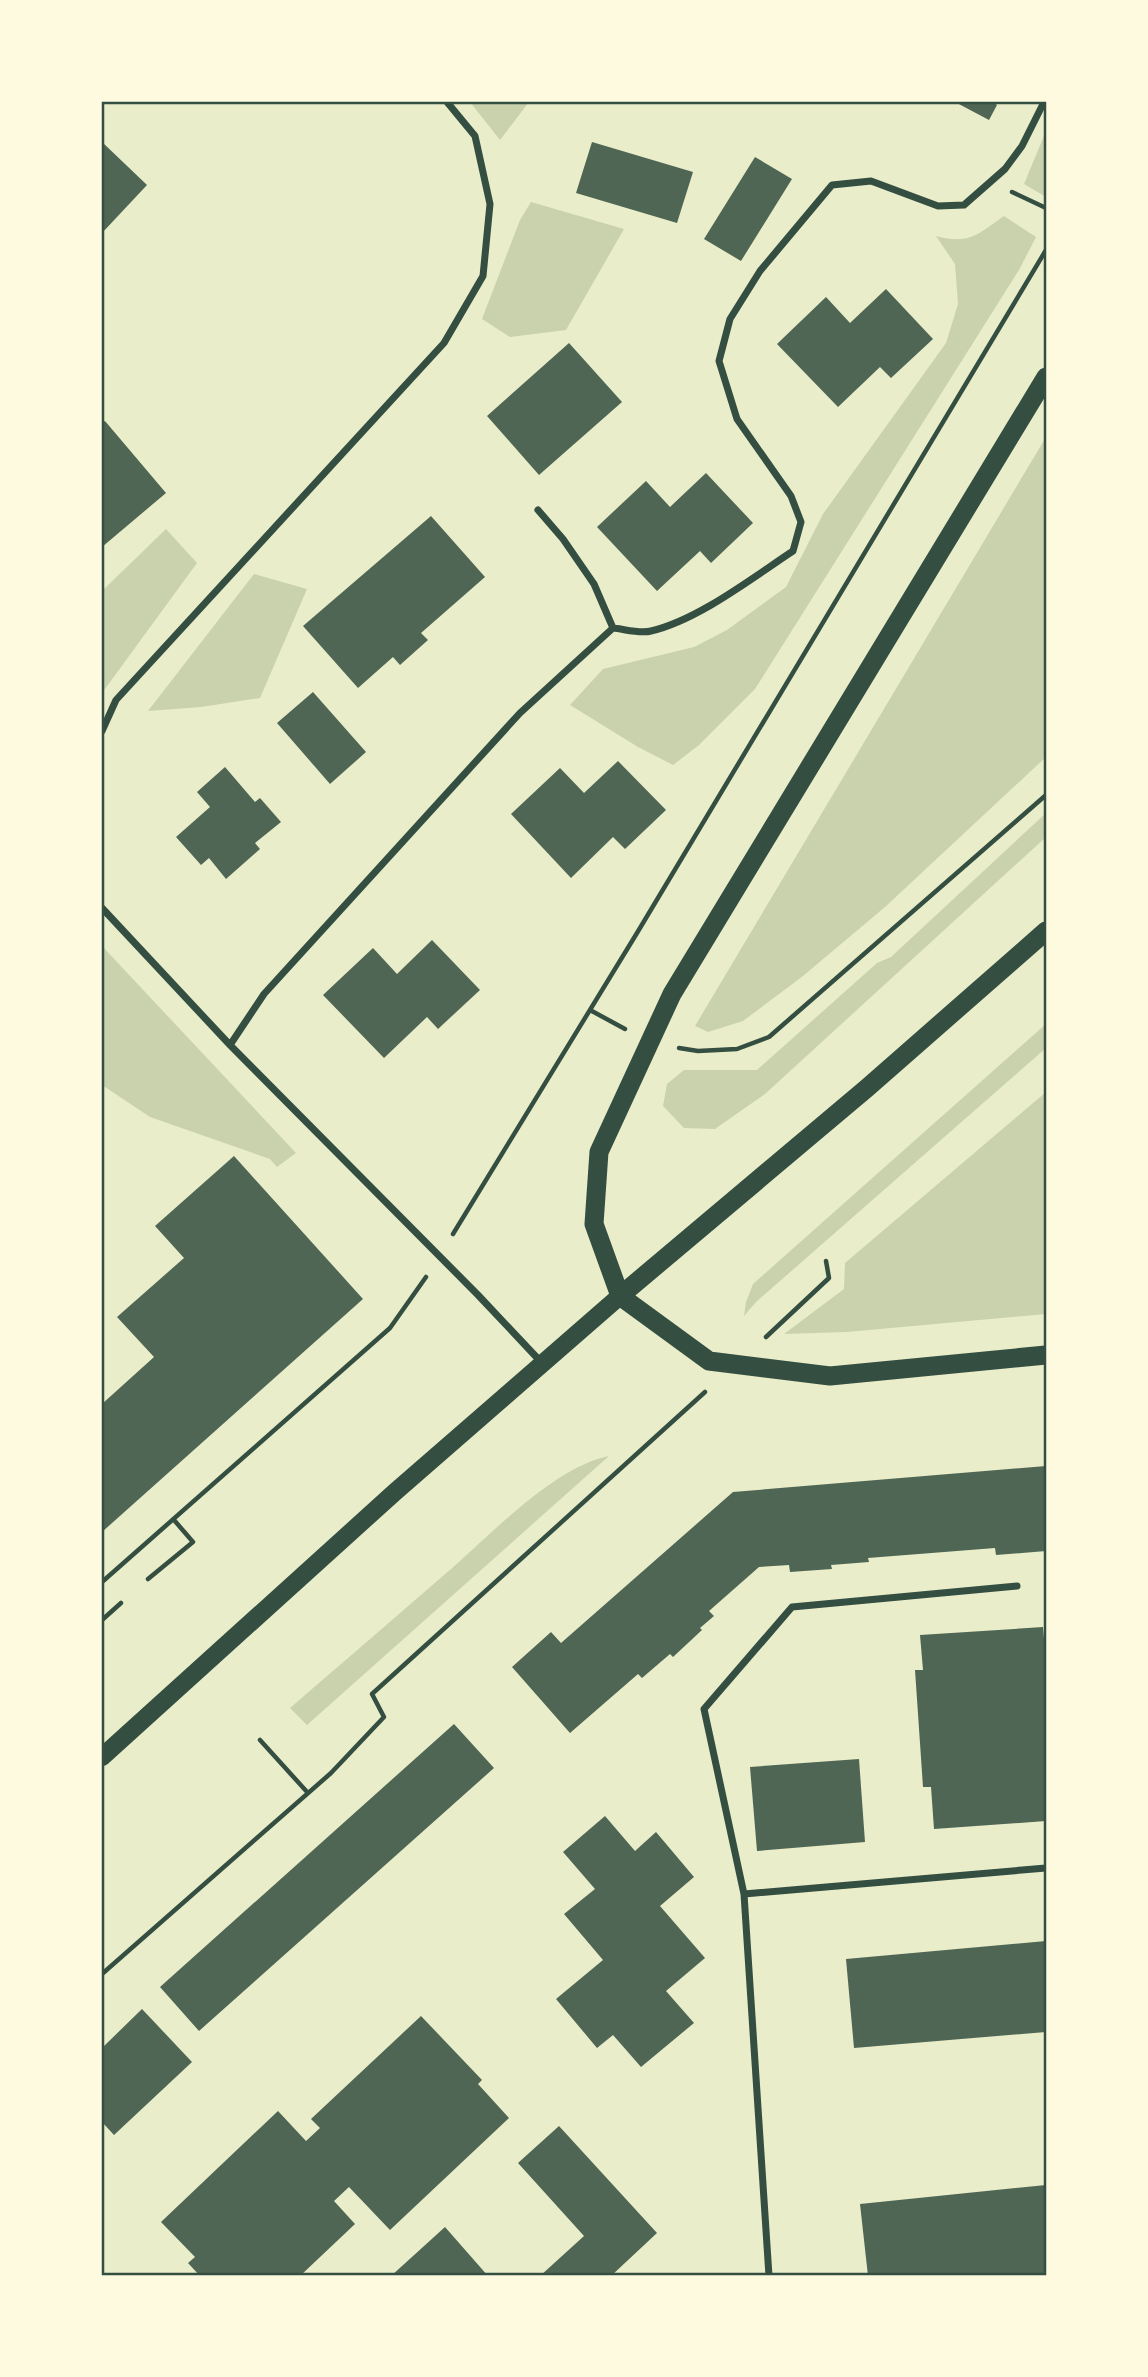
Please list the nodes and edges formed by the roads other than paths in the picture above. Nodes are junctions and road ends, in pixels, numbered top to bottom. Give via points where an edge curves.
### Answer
1 (447, 102) edge
2 (1044, 102) edge
3 (1046, 377) edge
4 (538, 510) dead end
5 (613, 628) junction
6 (102, 731) edge
7 (102, 908) edge
8 (1046, 931) edge
9 (230, 1045) junction
10 (620, 1296) junction
11 (1046, 1354) edge
12 (542, 1363) junction
13 (1017, 1586) dead end
14 (102, 1757) edge
15 (1046, 1868) edge
16 (744, 1894) junction
17 (769, 2276) edge

1 - 6 street via 475,136 490,204 483,276 444,343 116,700
2 - 5 street via 1005,169 964,205 938,206 871,181 832,185 760,271 730,319 719,361 737,419 791,496 801,522 793,551 680,621 648,632
3 - 10 highway via 672,994 649,1043 599,1152 594,1224
4 - 5 street via 594,584
5 - 9 street via 520,713 264,993
7 - 9 street
8 - 10 highway
9 - 12 street
10 - 11 highway via 709,1361 830,1376
10 - 12 main road
12 - 14 main road
13 - 16 street via 792,1607 704,1709
15 - 16 street
16 - 17 street

